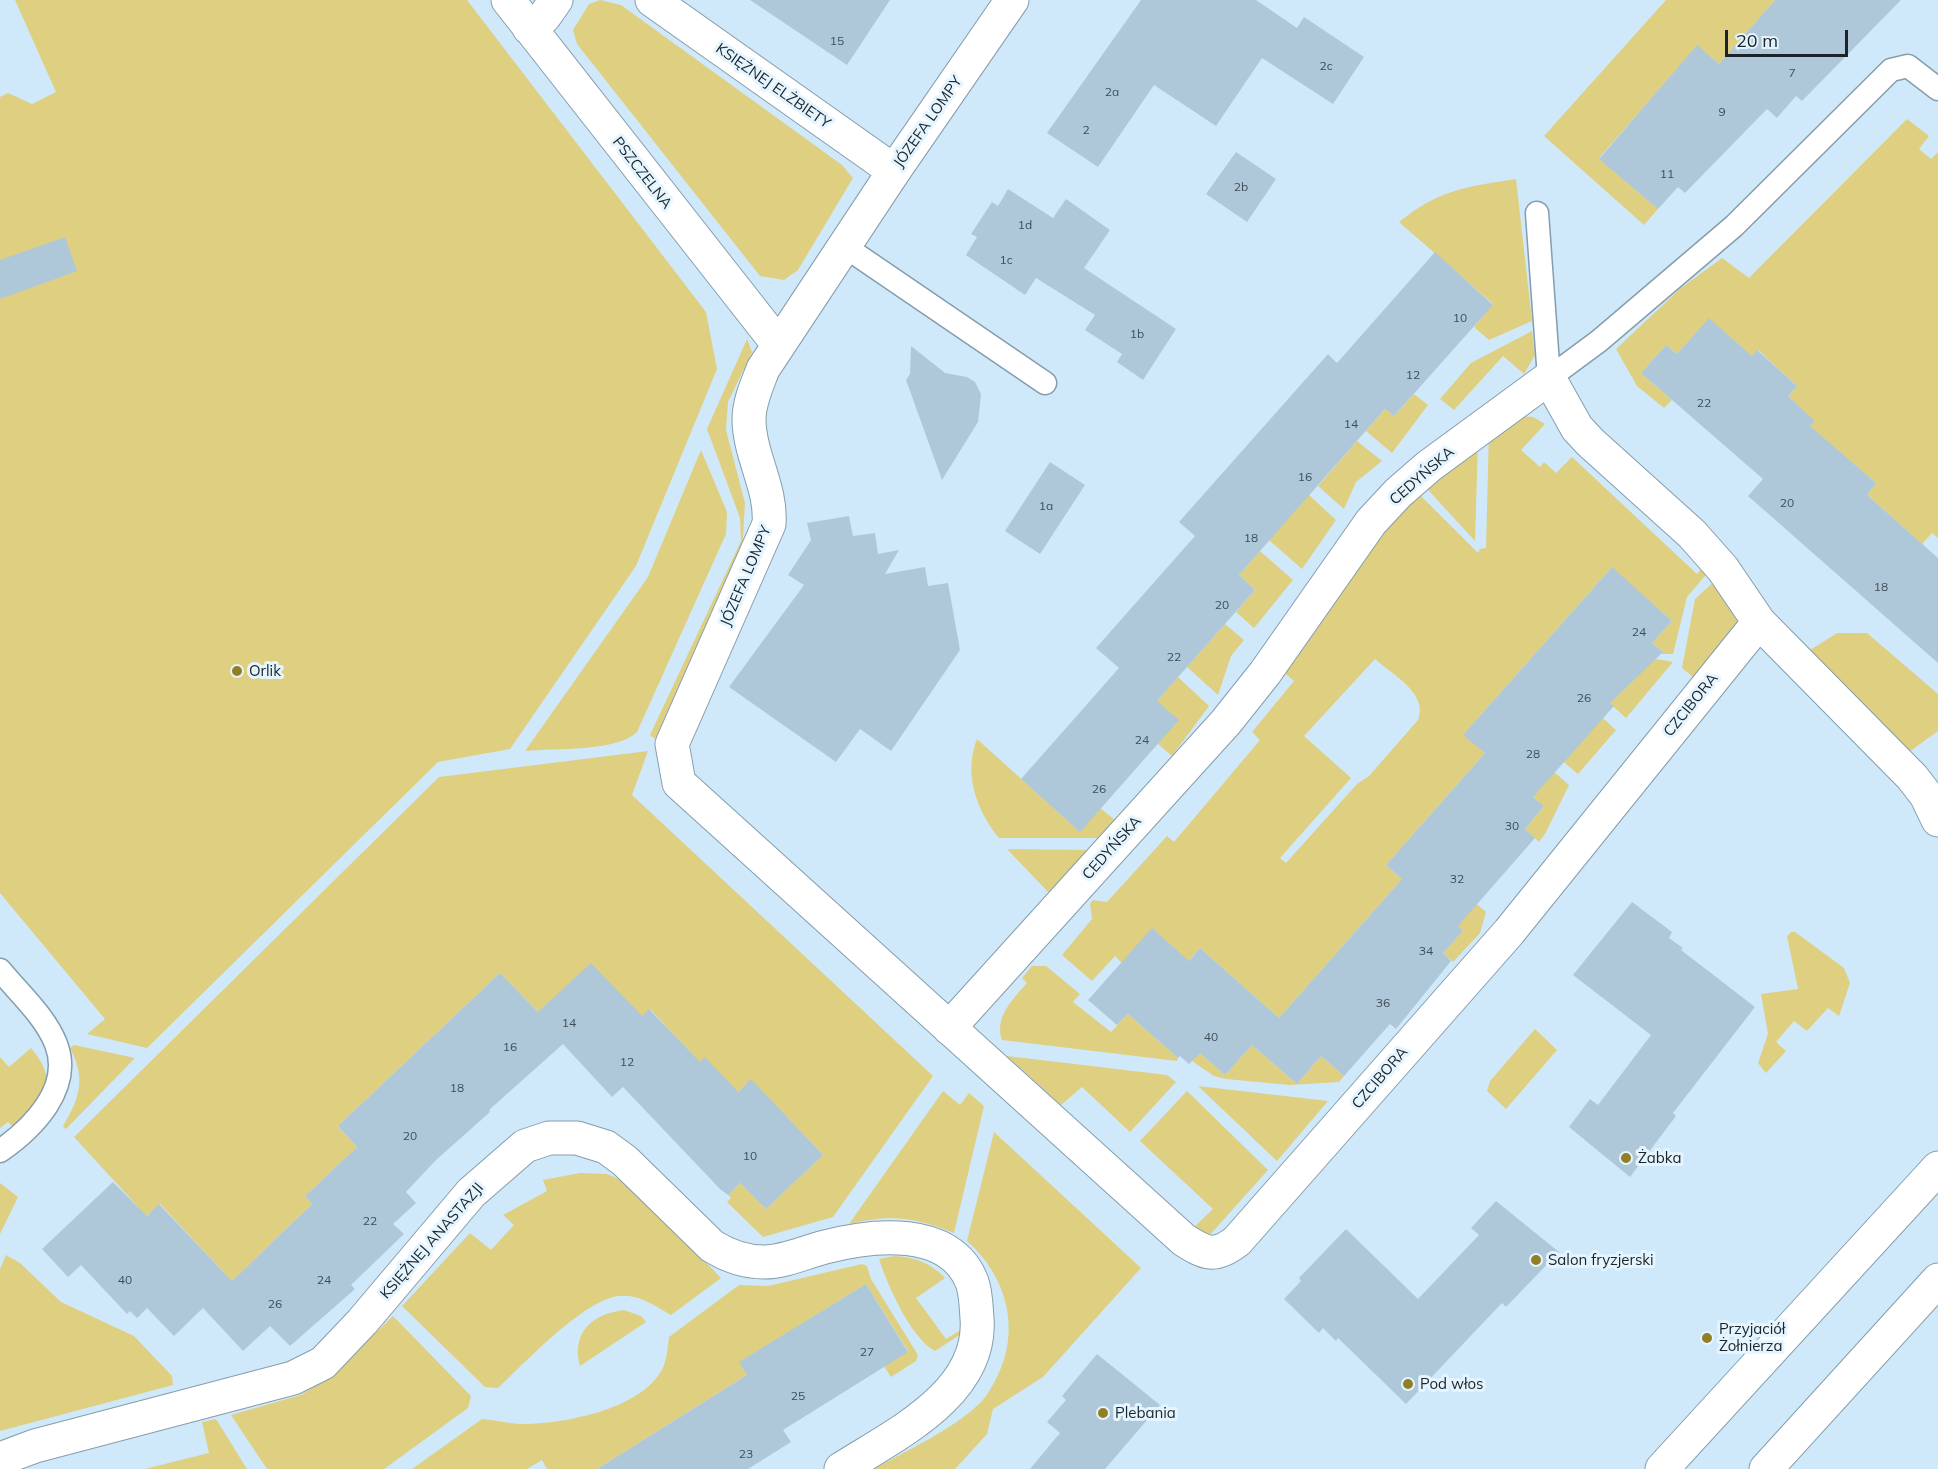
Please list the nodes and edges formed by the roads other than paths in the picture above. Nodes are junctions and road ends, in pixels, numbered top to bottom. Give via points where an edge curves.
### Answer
1 (508, 0) edge
2 (556, 0) edge
3 (652, 0) edge
4 (1012, 0) edge
5 (529, 28) junction
6 (1938, 89) edge
7 (894, 171) junction
8 (1537, 213) dead end
9 (844, 246) junction
10 (778, 344) junction
11 (1549, 378) junction
12 (1045, 383) dead end
13 (1759, 622) junction
14 (1938, 820) edge
15 (0, 970) edge
16 (949, 1028) junction
17 (0, 1151) edge
18 (1938, 1168) edge
19 (1938, 1280) edge
20 (0, 1459) edge
21 (841, 1469) edge
22 (1662, 1469) edge
23 (1766, 1469) edge

1 - 5 street, PSZCZELNA
2 - 5 street via 544,17
3 - 7 street, KSIĘŻNEJ ELŻBIETY
4 - 7 street, JÓZEFA LOMPY
5 - 10 street, PSZCZELNA
6 - 11 lane via 1908,66 1891,70 1734,226 1599,341
7 - 9 street, JÓZEFA LOMPY
8 - 11 lane
9 - 10 street, JÓZEFA LOMPY
9 - 12 lane
10 - 16 street, JÓZEFA LOMPY via 763,369 749,418 770,510 769,525 672,744 679,783
11 - 13 street via 1583,435 1710,553
11 - 16 street, CEDYŃSKA via 1429,466 1371,522 1226,722
13 - 14 street via 1912,777
13 - 16 street, CZCIBORA via 1509,932 1237,1241 1224,1251 1208,1253 1179,1236
15 - 17 lane via 43,1021 57,1046 60,1071 56,1090 43,1111 21,1136
18 - 22 street
19 - 23 street
20 - 21 street, KSIĘŻNEJ ANASTAZJI via 35,1446 293,1378 322,1363 362,1322 471,1193 500,1166 525,1146 549,1138 577,1138 606,1147 625,1161 725,1254 751,1262 777,1262 858,1240 887,1237 931,1244 962,1265 971,1281 977,1323 974,1348 964,1369 951,1389 920,1418

